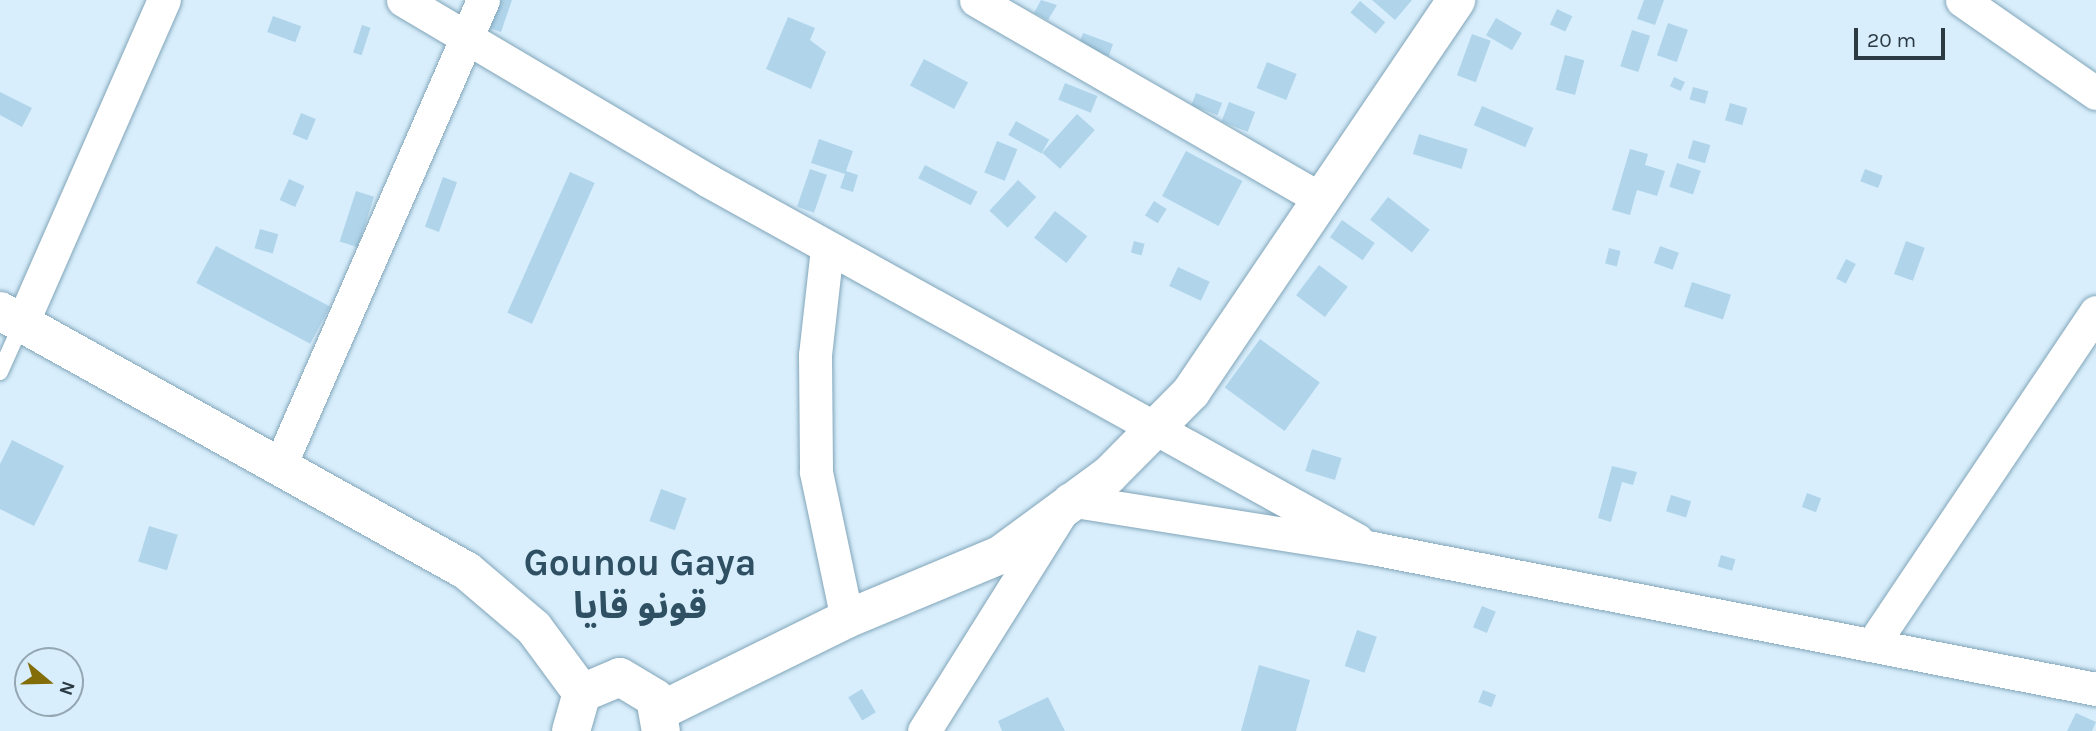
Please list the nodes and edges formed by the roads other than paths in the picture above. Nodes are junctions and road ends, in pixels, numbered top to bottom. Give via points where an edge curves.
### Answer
1 (164, 0) edge
2 (403, 0) edge
3 (482, 0) edge
4 (976, 0) edge
5 (1456, 0) edge
6 (1962, 0) edge
7 (466, 33) junction
8 (2096, 93) edge
9 (1322, 200) junction
10 (827, 248) junction
11 (2096, 312) edge
12 (11, 317) edge
13 (0, 372) edge
14 (1153, 430) junction
15 (281, 463) junction
16 (1069, 500) junction
17 (1372, 548) junction
18 (847, 619) junction
19 (1872, 645) junction
20 (2096, 689) edge
21 (582, 693) junction
22 (661, 721) edge
23 (571, 731) edge
24 (924, 731) edge

1 - 12 street
2 - 7 street
3 - 7 street
4 - 9 street
5 - 9 main road
6 - 8 street
7 - 10 street
7 - 15 street
9 - 14 main road via 1191,392
10 - 14 street
10 - 18 street via 814,355 816,472
11 - 19 street
12 - 13 lane
12 - 15 main road
14 - 16 main road via 1109,475
14 - 17 street
15 - 21 main road via 467,571 534,628
16 - 17 street
16 - 18 main road via 1000,555
16 - 24 street
17 - 19 street
18 - 22 main road
19 - 20 street
21 - 22 main road via 606,678 634,681
21 - 23 main road

